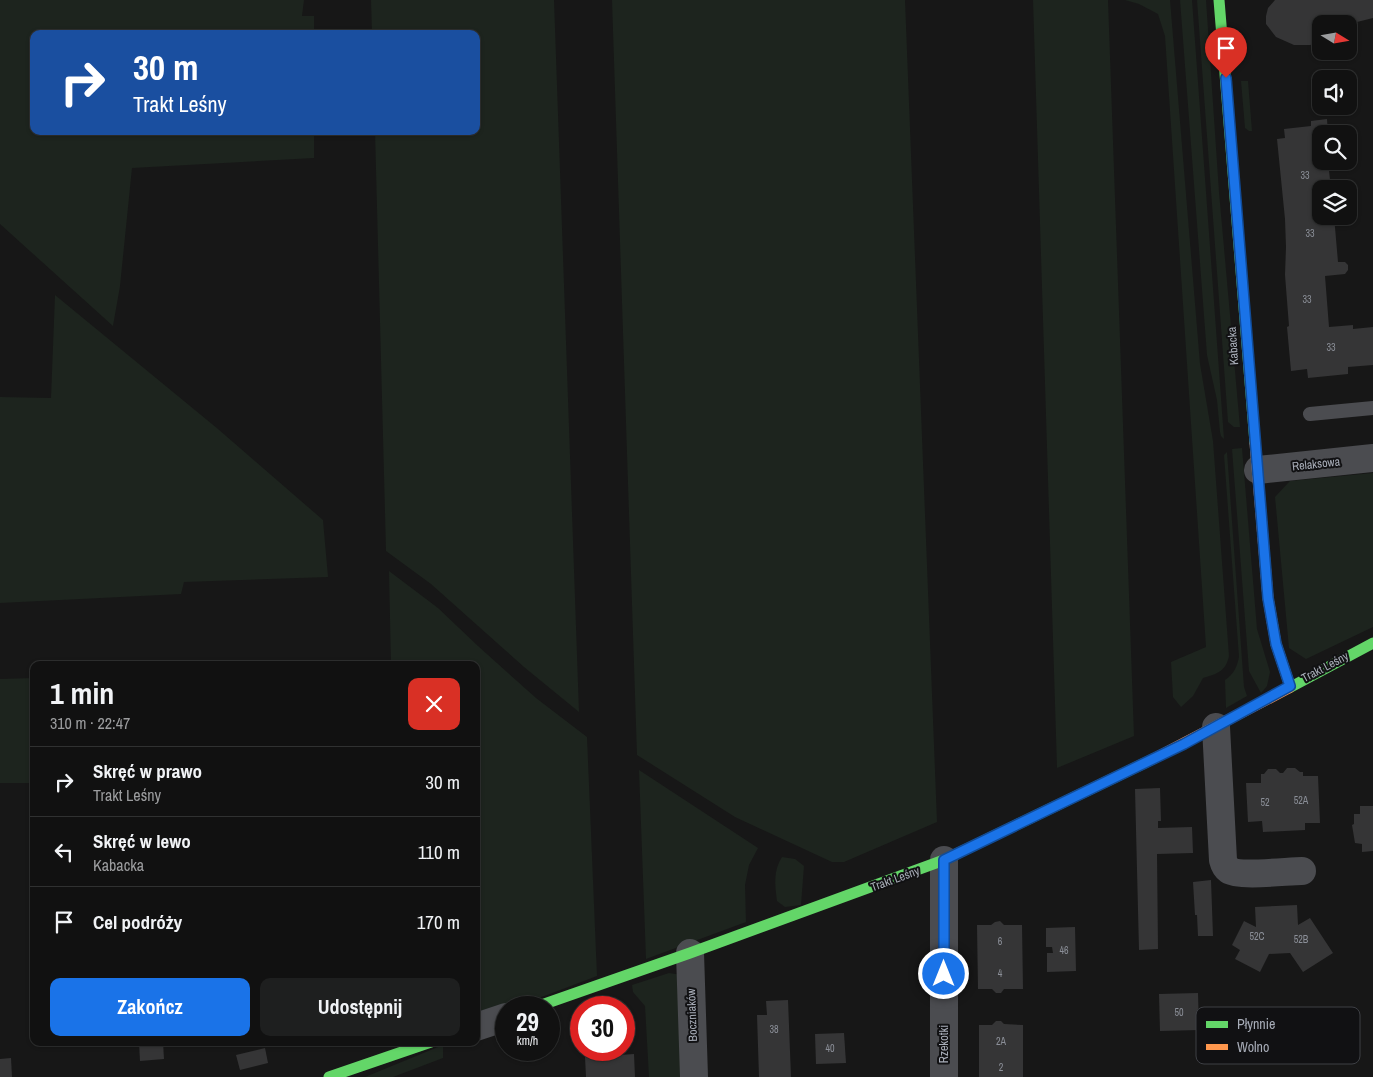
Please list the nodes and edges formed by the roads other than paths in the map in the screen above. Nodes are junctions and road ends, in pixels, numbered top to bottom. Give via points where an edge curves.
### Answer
1 (1219, 0) edge
2 (1373, 408) edge
3 (1310, 414) dead end
4 (1373, 458) edge
5 (1258, 470) junction
6 (1373, 643) edge
7 (1290, 686) junction
8 (1216, 727) junction
9 (944, 860) junction
10 (1302, 871) dead end
11 (690, 953) junction
12 (560, 999) edge
13 (495, 1021) edge
14 (480, 1026) edge
15 (420, 1046) edge
16 (337, 1076) edge
17 (694, 1077) edge
18 (944, 1077) edge

1 - 5 street, Kabacka
2 - 3 lane
4 - 5 street, Relaksowa
5 - 7 street, Kabacka via 1270,613
6 - 7 street, Trakt Leśny
7 - 8 street, Trakt Leśny
8 - 9 street, Trakt Leśny
8 - 10 street via 1222,860 1225,866 1241,873
9 - 11 street, Trakt Leśny
9 - 18 street, Rzekotki
11 - 12 street, Trakt Leśny
11 - 17 street, Boczniaków
13 - 14 street
15 - 16 street

